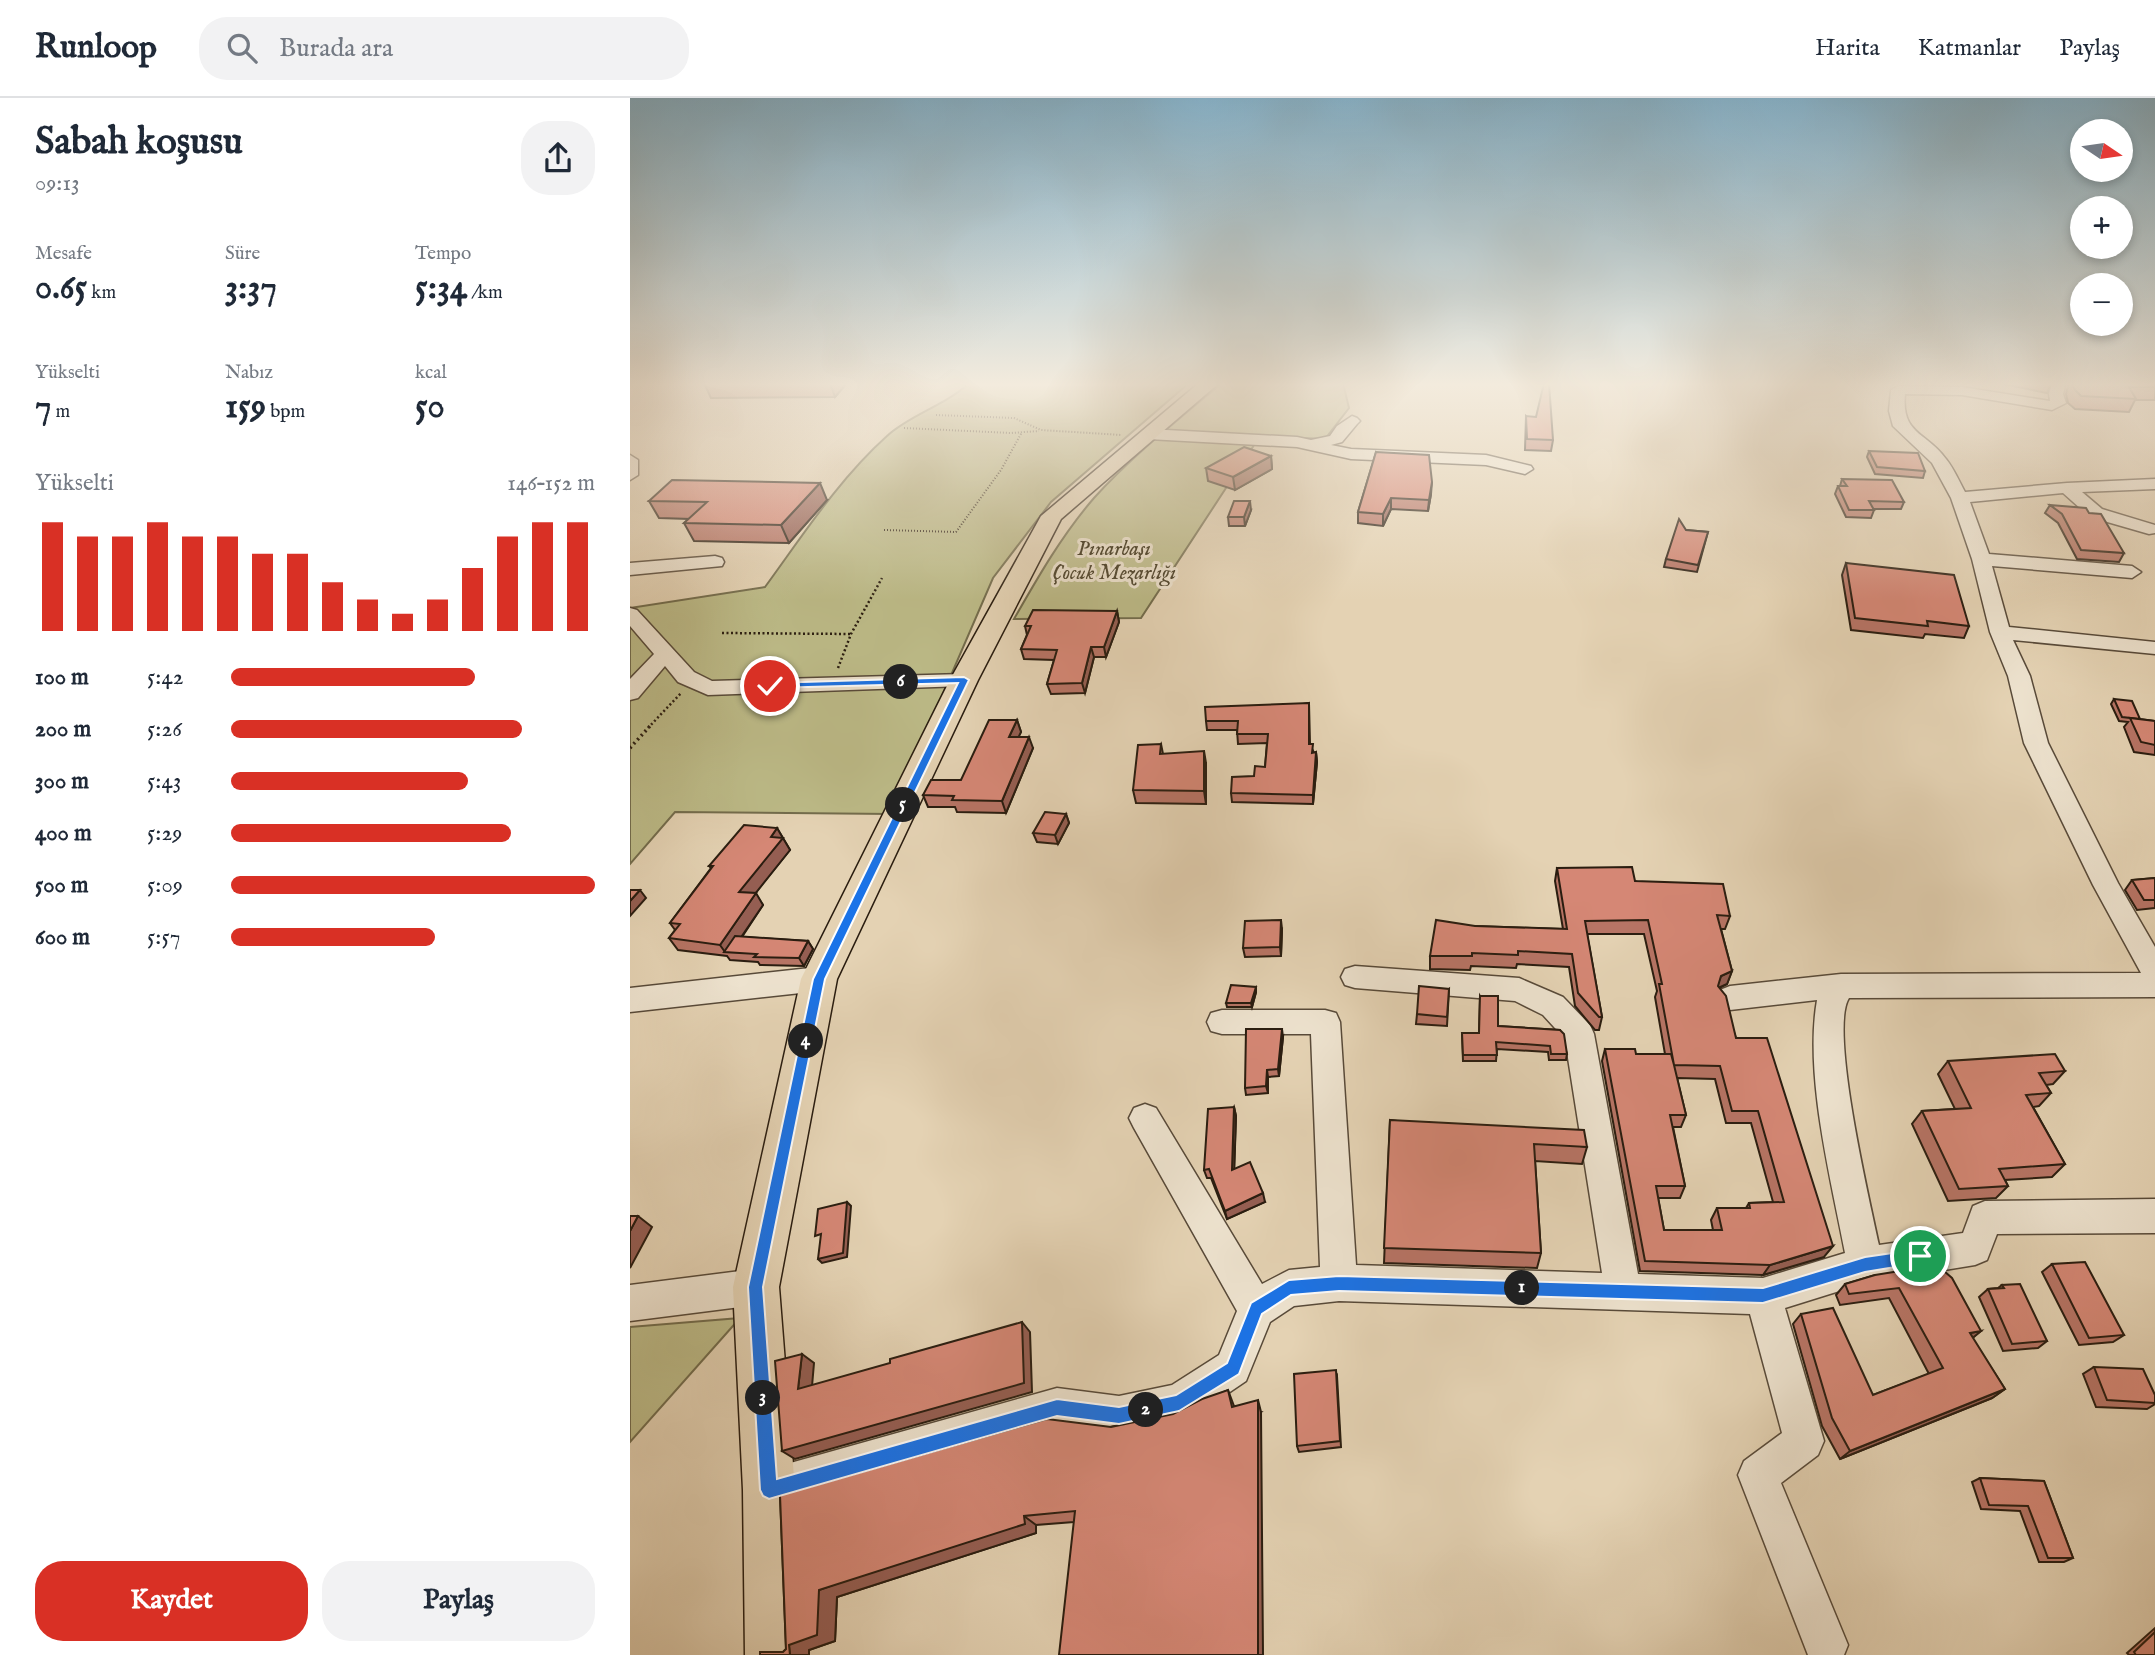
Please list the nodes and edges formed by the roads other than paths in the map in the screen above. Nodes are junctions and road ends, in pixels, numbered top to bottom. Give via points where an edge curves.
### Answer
1 (1123, 456) edge
2 (1388, 456) edge
3 (1934, 456) edge
4 (630, 460) edge
5 (1525, 469) dead end
6 (630, 475) edge
7 (2155, 484) edge
8 (2067, 488) junction
9 (1960, 498) junction
10 (2149, 529) dead end
11 (1981, 559) junction
12 (715, 562) dead end
13 (630, 569) edge
14 (2132, 572) dead end
15 (630, 614) edge
16 (2000, 632) junction
17 (2155, 648) edge
18 (666, 656) junction
19 (964, 680) junction
20 (832, 683) joint
21 (630, 693) edge
22 (2155, 972) edge
23 (1355, 977) dead end
24 (819, 979) junction
25 (2155, 985) edge
26 (1840, 986) junction
27 (1730, 998) edge
28 (630, 1000) edge
29 (1222, 1022) dead end
30 (1145, 1118) dead end
31 (2155, 1216) edge
32 (1865, 1265) junction
33 (1339, 1283) junction
34 (755, 1287) junction
35 (1623, 1290) junction
36 (1763, 1296) junction
37 (630, 1303) edge
38 (1256, 1309) junction
39 (769, 1490) junction
40 (1826, 1645) dead end
41 (774, 1655) edge

1 - 19 main road via 1052,516
2 - 5 street via 1486,460
3 - 9 street
4 - 6 street
7 - 8 street
8 - 9 street
8 - 10 street via 2096,513
9 - 11 street
11 - 14 street
11 - 16 street
12 - 13 street
15 - 18 street
16 - 17 street
16 - 22 street via 2019,676 2036,743 2106,886
18 - 20 street via 686,677 708,688
18 - 21 street
19 - 20 street
19 - 24 main road
23 - 35 street via 1519,990 1553,1006 1572,1023 1579,1034
24 - 28 street
24 - 34 main road
25 - 26 street
26 - 27 street
26 - 32 street via 1831,1001 1828,1029 1836,1116
29 - 33 street via 1325,1022
30 - 38 street
31 - 32 street via 1985,1217 1975,1248
32 - 36 street
33 - 35 street
33 - 38 street via 1289,1288
34 - 37 street
34 - 39 main road
35 - 36 street
36 - 40 street via 1804,1441 1758,1475
38 - 39 street via 1233,1368 1179,1403 1119,1416 1057,1408
39 - 41 main road

